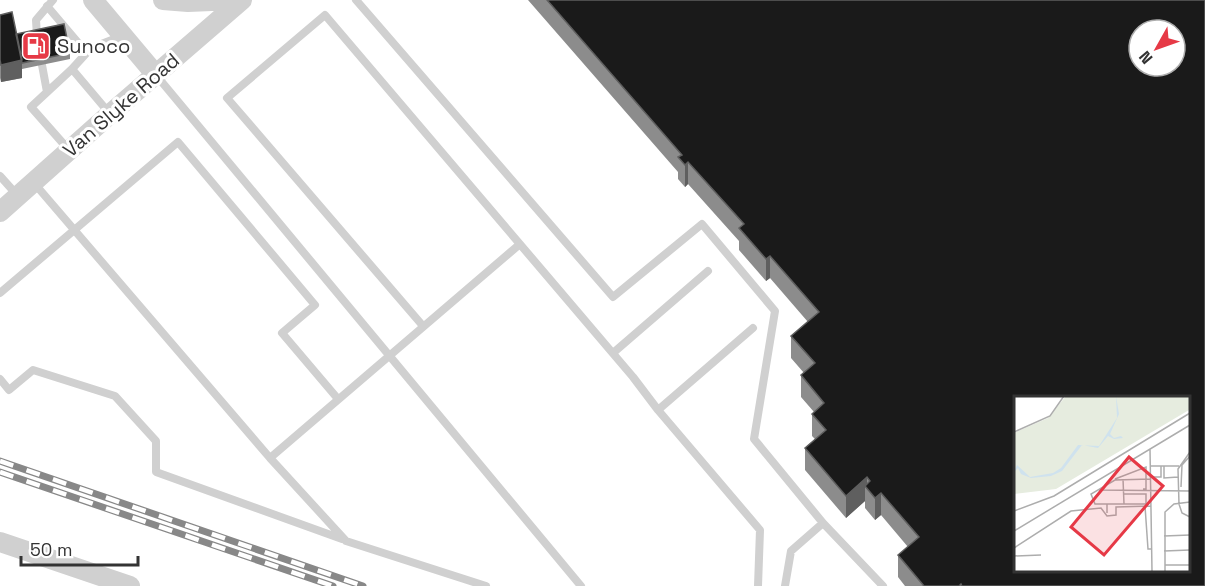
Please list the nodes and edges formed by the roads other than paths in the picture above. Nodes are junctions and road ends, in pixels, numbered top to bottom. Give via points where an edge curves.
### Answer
1 (93, 0) edge
2 (163, 0) edge
3 (235, 0) edge
4 (242, 0) edge
5 (357, 0) edge
6 (50, 3) edge
7 (123, 35) junction
8 (37, 36) edge
9 (86, 52) junction
10 (42, 65) edge
11 (72, 69) junction
12 (156, 75) junction
13 (47, 92) junction
14 (110, 114) junction
15 (69, 150) junction
16 (0, 176) edge
17 (33, 182) junction
18 (18, 196) junction
19 (0, 212) edge
20 (74, 230) junction
21 (520, 244) junction
22 (708, 271) dead end
23 (0, 293) edge
24 (423, 326) junction
25 (753, 328) dead end
26 (613, 353) junction
27 (389, 355) junction
28 (0, 379) edge
29 (338, 399) junction
30 (658, 410) junction
31 (270, 458) junction
32 (823, 523) junction
33 (346, 541) junction
34 (5, 543) edge
35 (130, 586) edge
36 (486, 586) edge
37 (581, 586) edge
38 (758, 586) edge
39 (785, 586) edge
40 (883, 586) edge

1 - 7 street
2 - 3 street
4 - 12 street, Van Slyke Road
5 - 32 lane via 613,297 702,224 776,311 754,439
6 - 8 lane via 36,20
6 - 9 lane
7 - 9 lane
7 - 12 street
9 - 11 lane
10 - 13 lane
11 - 13 lane
11 - 14 lane
12 - 14 street, Van Slyke Road
12 - 27 lane
13 - 15 lane via 31,106
14 - 15 street, Van Slyke Road
15 - 17 street, Van Slyke Road
16 - 18 lane
17 - 18 street, Van Slyke Road
17 - 20 lane
18 - 19 street, Van Slyke Road
20 - 23 lane
20 - 29 lane via 178,142 315,305 282,333
20 - 31 lane
21 - 24 lane
21 - 24 lane via 325,15 236,90 227,98
21 - 26 lane
22 - 26 lane
24 - 27 lane
25 - 30 lane
26 - 30 lane
27 - 29 lane
27 - 37 lane
28 - 33 lane via 9,390 33,370 115,396 156,441 156,472
29 - 31 lane
30 - 38 lane via 759,530
31 - 33 lane
32 - 39 lane via 791,551
32 - 40 lane
33 - 36 lane
34 - 35 street

